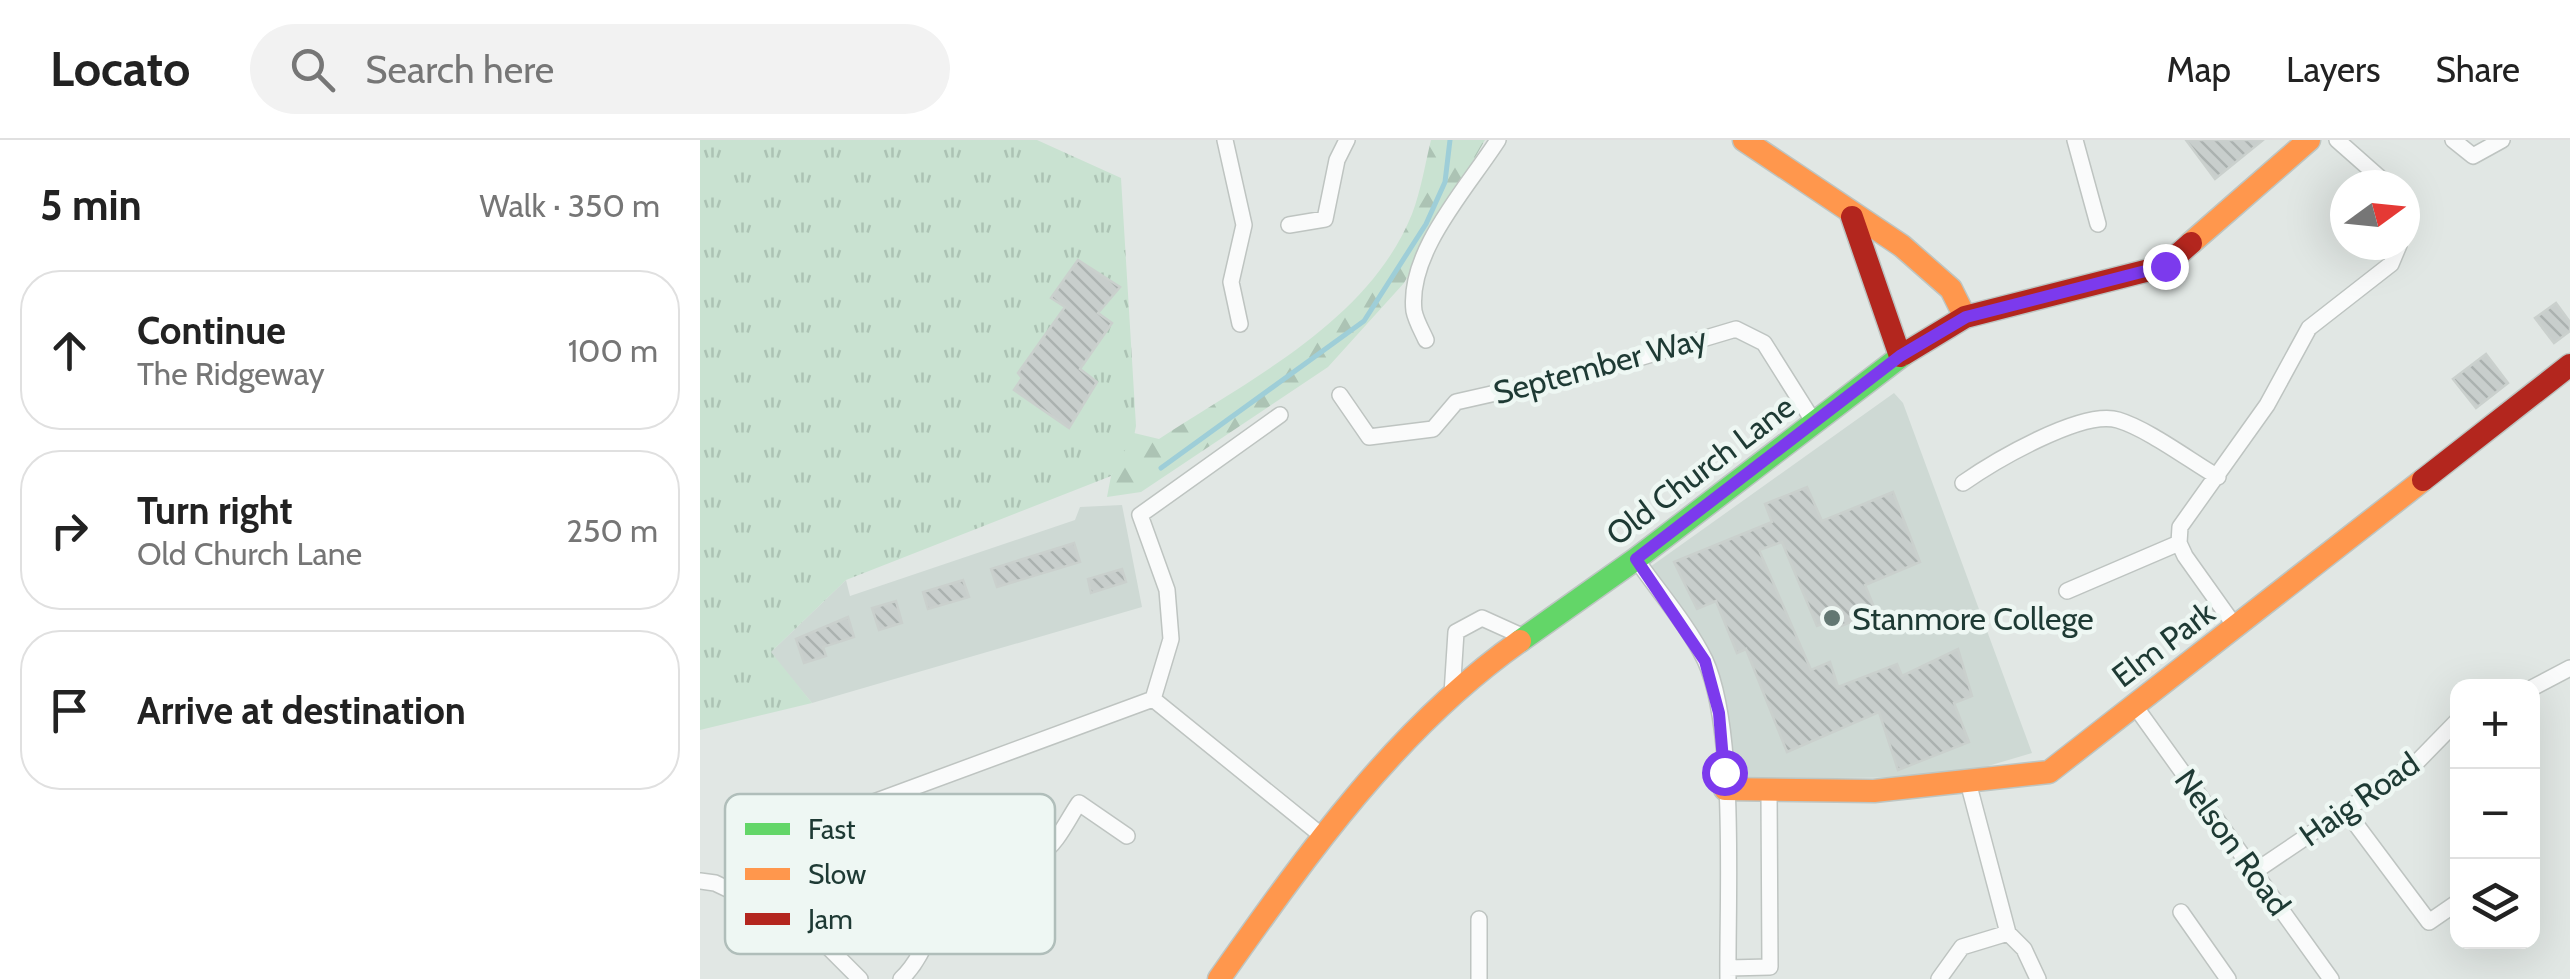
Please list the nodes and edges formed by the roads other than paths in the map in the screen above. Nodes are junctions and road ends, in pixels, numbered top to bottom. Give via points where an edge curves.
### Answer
1 (1225, 140) edge
2 (1347, 140) edge
3 (1498, 140) edge
4 (1744, 140) edge
5 (2076, 140) edge
6 (2308, 140) edge
7 (2338, 140) edge
8 (2453, 140) edge
9 (2502, 140) edge
10 (2371, 170) edge
11 (1852, 217) junction
12 (2098, 224) dead end
13 (1289, 225) dead end
14 (2392, 260) edge
15 (1966, 317) junction
16 (1240, 324) dead end
17 (1426, 340) dead end
18 (1900, 356) junction
19 (2570, 365) edge
20 (1340, 394) dead end
21 (1280, 416) dead end
22 (1815, 424) junction
23 (2218, 477) junction
24 (1964, 482) dead end
25 (2179, 543) junction
26 (1636, 559) junction
27 (2067, 591) dead end
28 (2237, 629) junction
29 (1524, 637) junction
30 (2570, 668) edge
31 (2540, 684) edge
32 (1452, 694) junction
33 (1153, 698) junction
34 (2136, 706) junction
35 (2450, 728) edge
36 (1968, 782) junction
37 (1725, 790) junction
38 (1769, 792) junction
39 (895, 794) edge
40 (2346, 811) junction
41 (1321, 835) junction
42 (1127, 836) dead end
43 (1055, 838) edge
44 (2254, 872) junction
45 (700, 881) edge
46 (725, 888) edge
47 (2450, 907) edge
48 (2181, 912) dead end
49 (1479, 919) dead end
50 (2008, 933) junction
51 (835, 954) edge
52 (920, 954) edge
53 (1728, 974) edge
54 (860, 979) edge
55 (901, 979) edge
56 (1219, 979) edge
57 (1479, 979) edge
58 (1939, 979) edge
59 (2038, 979) edge
60 (2228, 979) edge
61 (2330, 979) edge

1 - 16 street via 1244,225 1231,282
2 - 13 street via 1325,219
3 - 17 street via 1431,244 1416,282 1414,314
4 - 11 street
5 - 12 street
6 - 15 street, Old Church Lane via 2165,266
7 - 10 street
8 - 9 street via 2473,156
11 - 15 street via 1902,246 1951,289
11 - 18 street
14 - 23 street via 2309,328
15 - 18 street, Old Church Lane
18 - 22 street, Old Church Lane
19 - 28 street, Elm Park
20 - 22 street, September Way via 1370,437 1433,429 1456,402 1736,329 1764,342
21 - 33 street via 1140,515 1167,590 1171,639
22 - 26 street, Old Church Lane
23 - 24 street via 2117,419 2097,418 2005,454
23 - 25 street via 2189,511
25 - 27 street
25 - 28 street
26 - 29 street, Old Church Lane
26 - 37 street via 1705,661 1719,713
28 - 34 street, Elm Park
29 - 32 street, Old Church Lane
29 - 32 street via 1482,618 1456,632
30 - 31 street
32 - 41 street, Old Church Lane
33 - 39 street
33 - 41 street
34 - 36 street, Elm Park via 2048,772
34 - 44 street, Nelson Road
35 - 40 street, Haig Road via 2418,762
36 - 38 street, Elm Park
36 - 50 street
37 - 38 street, Elm Park
37 - 53 street
38 - 53 street via 1770,967
40 - 44 street, Haig Road
40 - 47 street via 2428,922
41 - 56 street, Old Church Lane
42 - 43 street via 1079,803
44 - 61 street, Nelson Road
45 - 46 street
48 - 60 street
49 - 57 street
50 - 58 street via 1962,947
50 - 59 street
51 - 54 street
52 - 55 street

